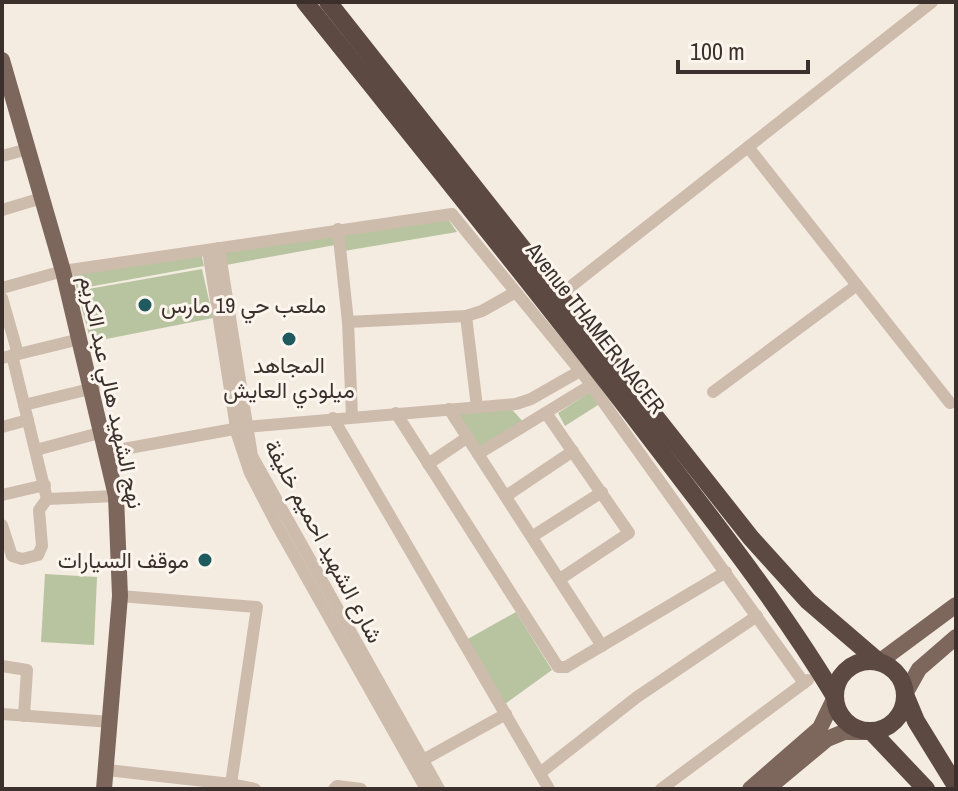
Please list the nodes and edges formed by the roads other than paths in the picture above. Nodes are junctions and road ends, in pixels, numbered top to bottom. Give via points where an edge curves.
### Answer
1 (305, 2) edge
2 (328, 2) edge
3 (932, 2) edge
4 (2, 60) edge
5 (8, 102) edge
6 (748, 147) junction
7 (28, 149) junction
8 (2, 156) edge
9 (42, 198) junction
10 (2, 210) edge
11 (338, 229) junction
12 (214, 249) junction
13 (63, 271) junction
14 (857, 285) junction
15 (2, 288) edge
16 (514, 293) junction
17 (560, 295) junction
18 (2, 301) edge
19 (466, 316) junction
20 (348, 322) junction
21 (80, 339) junction
22 (11, 356) edge
23 (580, 371) junction
24 (591, 385) junction
25 (94, 388) junction
26 (713, 392) dead end
27 (950, 403) dead end
28 (24, 405) junction
29 (477, 407) junction
30 (449, 409) junction
31 (396, 413) junction
32 (546, 413) junction
33 (352, 416) junction
34 (333, 418) junction
35 (28, 420) junction
36 (2, 427) edge
37 (240, 428) junction
38 (103, 432) junction
39 (468, 437) junction
40 (36, 450) junction
41 (573, 451) junction
42 (107, 452) junction
43 (478, 454) junction
44 (428, 464) junction
45 (45, 485) junction
46 (602, 492) junction
47 (2, 495) edge
48 (116, 496) junction
49 (506, 496) junction
50 (47, 499) junction
51 (2, 525) edge
52 (533, 536) junction
53 (726, 572) junction
54 (560, 579) junction
55 (120, 596) junction
56 (956, 605) edge
57 (757, 616) junction
58 (956, 637) edge
59 (602, 646) junction
60 (879, 662) junction
61 (2, 666) edge
62 (820, 672) junction
63 (804, 683) junction
64 (906, 695) junction
65 (834, 697) junction
66 (2, 714) edge
67 (506, 714) junction
68 (24, 716) junction
69 (111, 722) junction
70 (870, 732) junction
71 (423, 760) junction
72 (107, 770) junction
73 (540, 773) junction
74 (231, 784) junction
75 (956, 786) edge
76 (104, 789) edge
77 (255, 789) edge
78 (334, 789) edge
79 (361, 789) edge
80 (426, 789) edge
81 (439, 789) edge
82 (549, 789) edge
83 (661, 789) edge
84 (750, 789) edge
85 (767, 789) edge
86 (926, 789) edge

1 - 62 highway, Avenue THAMER NACER via 551,309
2 - 17 highway, Avenue THAMER NACER
3 - 6 street
4 - 5 main road, نهج الشهيد هالي عبد الكريم
5 - 7 main road, نهج الشهيد هالي عبد الكريم
6 - 14 street
6 - 17 street
7 - 8 street
7 - 9 main road, نهج الشهيد هالي عبد الكريم
9 - 10 street
9 - 13 main road, نهج الشهيد هالي عبد الكريم
11 - 12 street
11 - 16 street via 452,214
11 - 20 street
12 - 13 street
12 - 37 street, شارع الشهيد احميم خليفة
13 - 15 street
13 - 21 main road, نهج الشهيد هالي عبد الكريم
14 - 26 street
14 - 27 street
16 - 19 street
16 - 23 street
17 - 60 highway, Avenue THAMER NACER via 769,560
18 - 22 street
19 - 20 street
19 - 29 street
20 - 33 street
21 - 22 street
21 - 25 main road, نهج الشهيد هالي عبد الكريم
22 - 28 street
23 - 24 street
23 - 29 street via 525,402
24 - 32 street
24 - 53 street
25 - 28 street
25 - 38 main road, نهج الشهيد هالي عبد الكريم
28 - 35 street
29 - 30 street
30 - 31 street
30 - 39 street
31 - 33 street
31 - 44 street
32 - 41 street
32 - 43 street
33 - 34 street
34 - 37 street
34 - 67 street
35 - 36 street
35 - 40 street
37 - 42 street
37 - 71 street, شارع الشهيد احميم خليفة
37 - 80 street, شارع الشهيد احميم خليفة via 250,473
38 - 40 street
38 - 42 main road, نهج الشهيد هالي عبد الكريم
39 - 43 street
39 - 44 street
40 - 45 street
41 - 46 street
41 - 49 street
42 - 48 main road, نهج الشهيد هالي عبد الكريم
43 - 49 street
44 - 59 street via 552,662 566,667
45 - 47 street
45 - 50 street
46 - 52 street
46 - 54 street via 628,535
48 - 50 street
48 - 55 main road, نهج الشهيد هالي عبد الكريم
49 - 52 street
50 - 51 street via 39,510 38,555 12,556
52 - 54 street
53 - 57 street
53 - 59 street
54 - 59 street
55 - 69 main road, نهج الشهيد هالي عبد الكريم
55 - 74 street via 257,607
56 - 60 main road
57 - 63 street
57 - 73 street via 637,697
58 - 64 main road via 919,669
60 - 64 highway via 898,675
60 - 65 highway via 849,667
61 - 68 street via 27,670
62 - 63 street
62 - 65 highway, Avenue THAMER NACER
63 - 83 street
64 - 70 highway via 899,717
64 - 75 highway
65 - 70 highway via 845,721
65 - 84 main road via 820,728
66 - 68 street
67 - 71 street
67 - 73 street
68 - 69 street
69 - 72 main road, نهج الشهيد هالي عبد الكريم
70 - 85 main road via 844,732 827,739
70 - 86 highway
71 - 81 street, شارع الشهيد احميم خليفة
72 - 74 street
72 - 76 main road, نهج الشهيد هالي عبد الكريم
73 - 82 street
74 - 77 street
78 - 79 street

